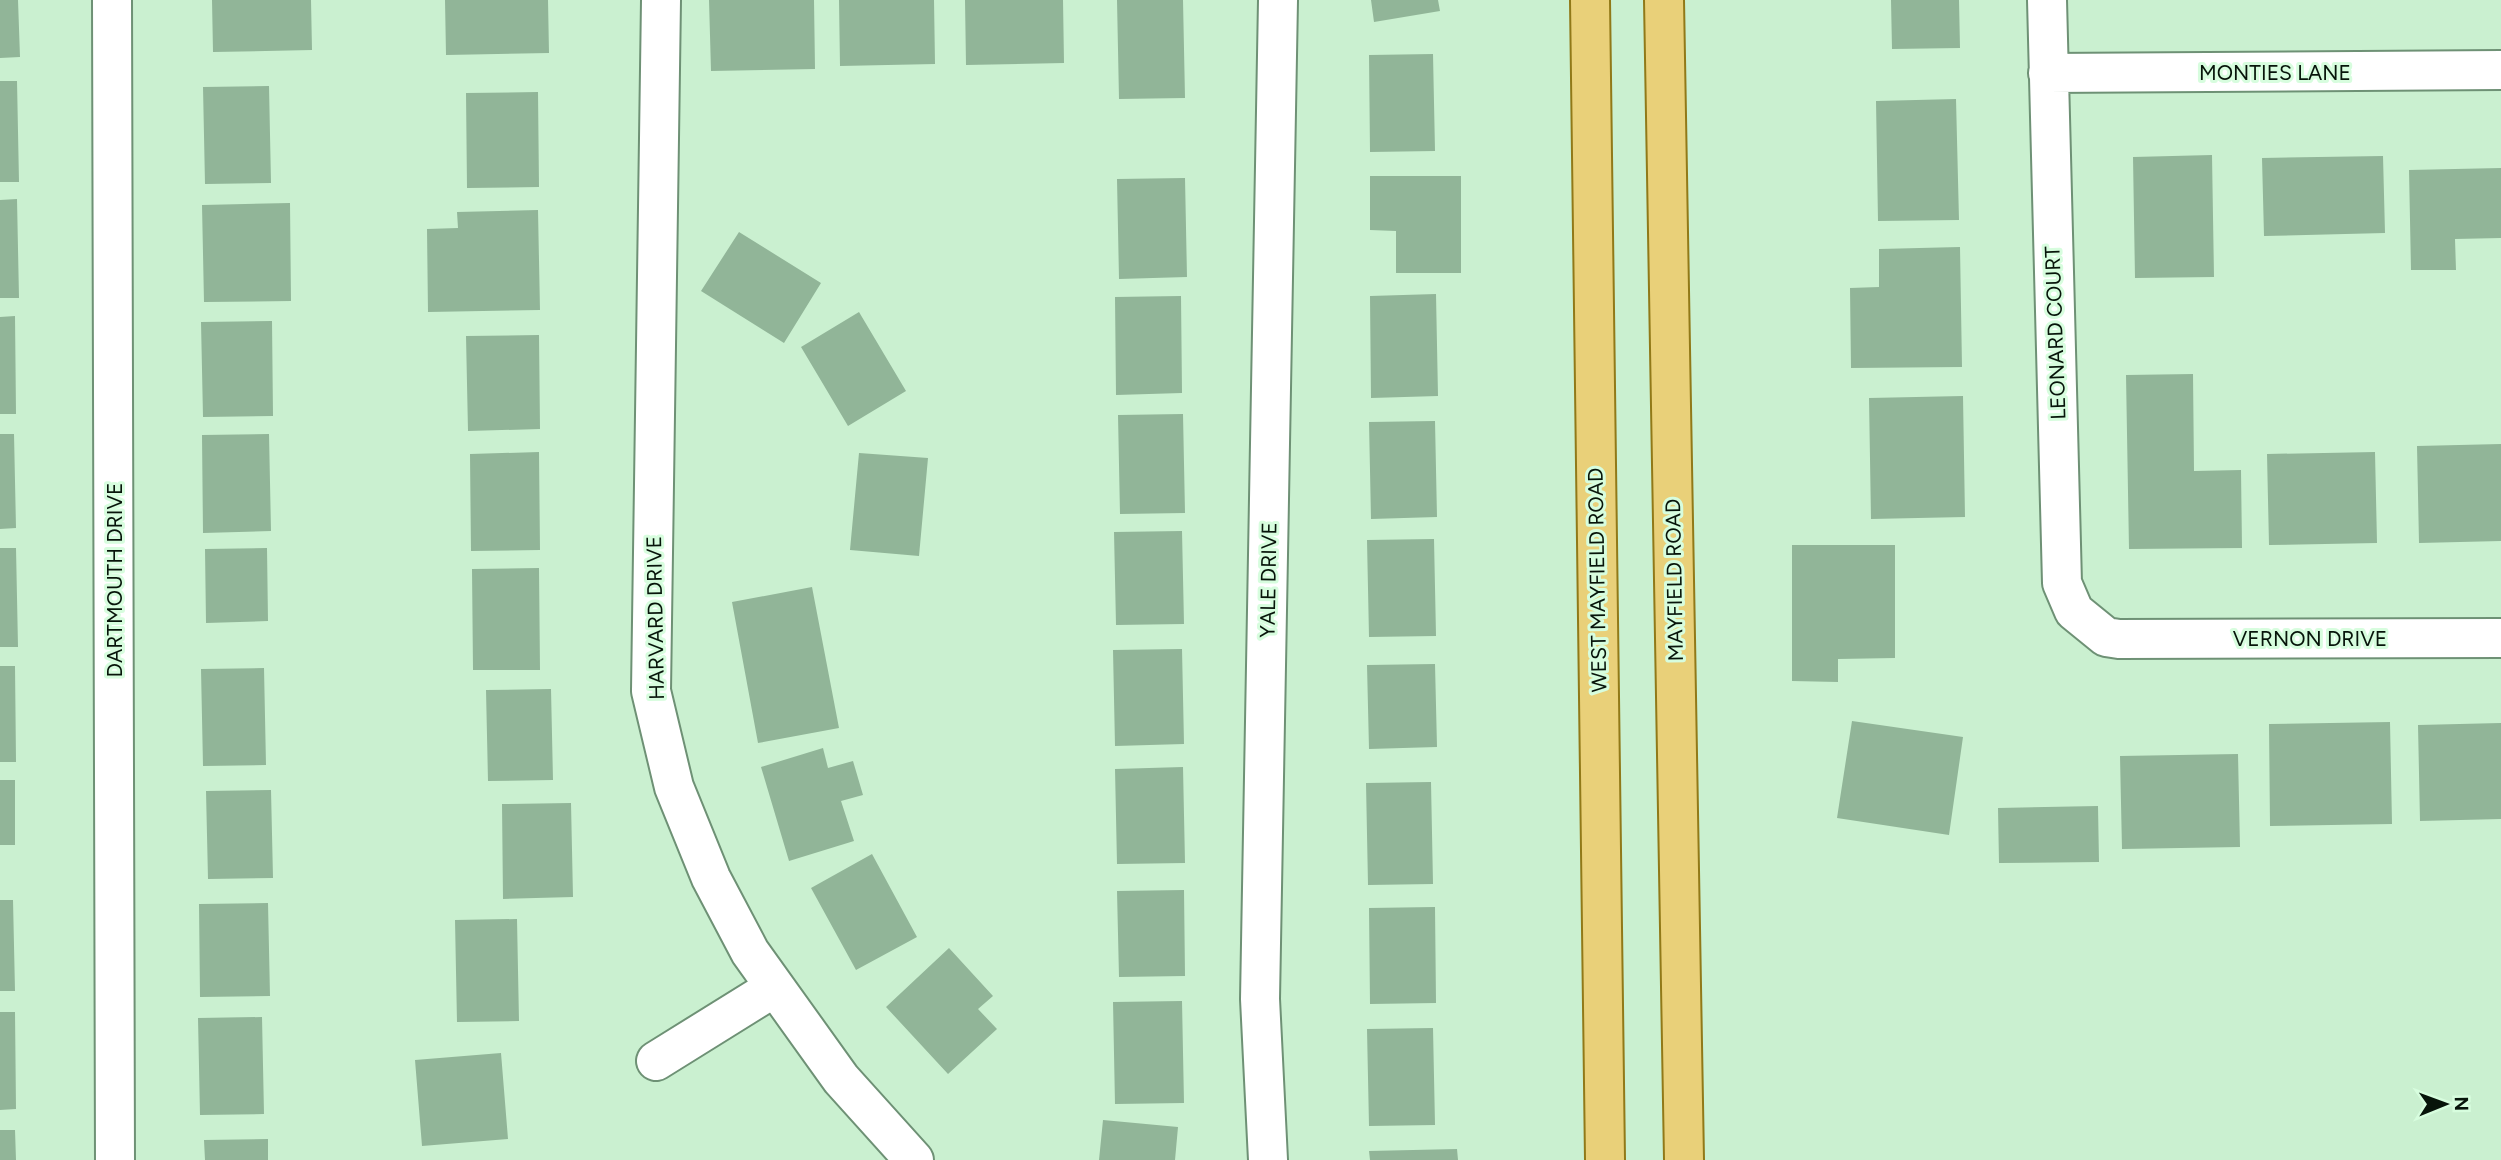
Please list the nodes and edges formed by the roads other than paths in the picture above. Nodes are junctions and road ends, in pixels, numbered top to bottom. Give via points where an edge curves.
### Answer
1 (112, 0) edge
2 (661, 0) edge
3 (1278, 0) edge
4 (1590, 0) edge
5 (1664, 0) edge
6 (2047, 0) edge
7 (2501, 70) edge
8 (2048, 73) junction
9 (2501, 638) edge
10 (2119, 639) joint
11 (775, 987) junction
12 (656, 1061) dead end
13 (115, 1160) edge
14 (914, 1160) edge
15 (1268, 1160) edge
16 (1605, 1160) edge
17 (1684, 1160) edge

1 - 13 street, DARTMOUTH DRIVE
2 - 11 street, HARVARD DRIVE via 651,691 674,787 711,878 750,952
3 - 15 street, YALE DRIVE via 1260,999
4 - 16 main road, WEST MAYFIELD ROAD
5 - 17 main road, MAYFIELD ROAD
6 - 8 street, LEONARD COURT
7 - 8 street, MONTIES LANE
8 - 10 street, LEONARD COURT via 2062,583 2074,611 2106,637
9 - 10 street, VERNON DRIVE
11 - 12 street
11 - 14 street, HARVARD DRIVE via 841,1079

